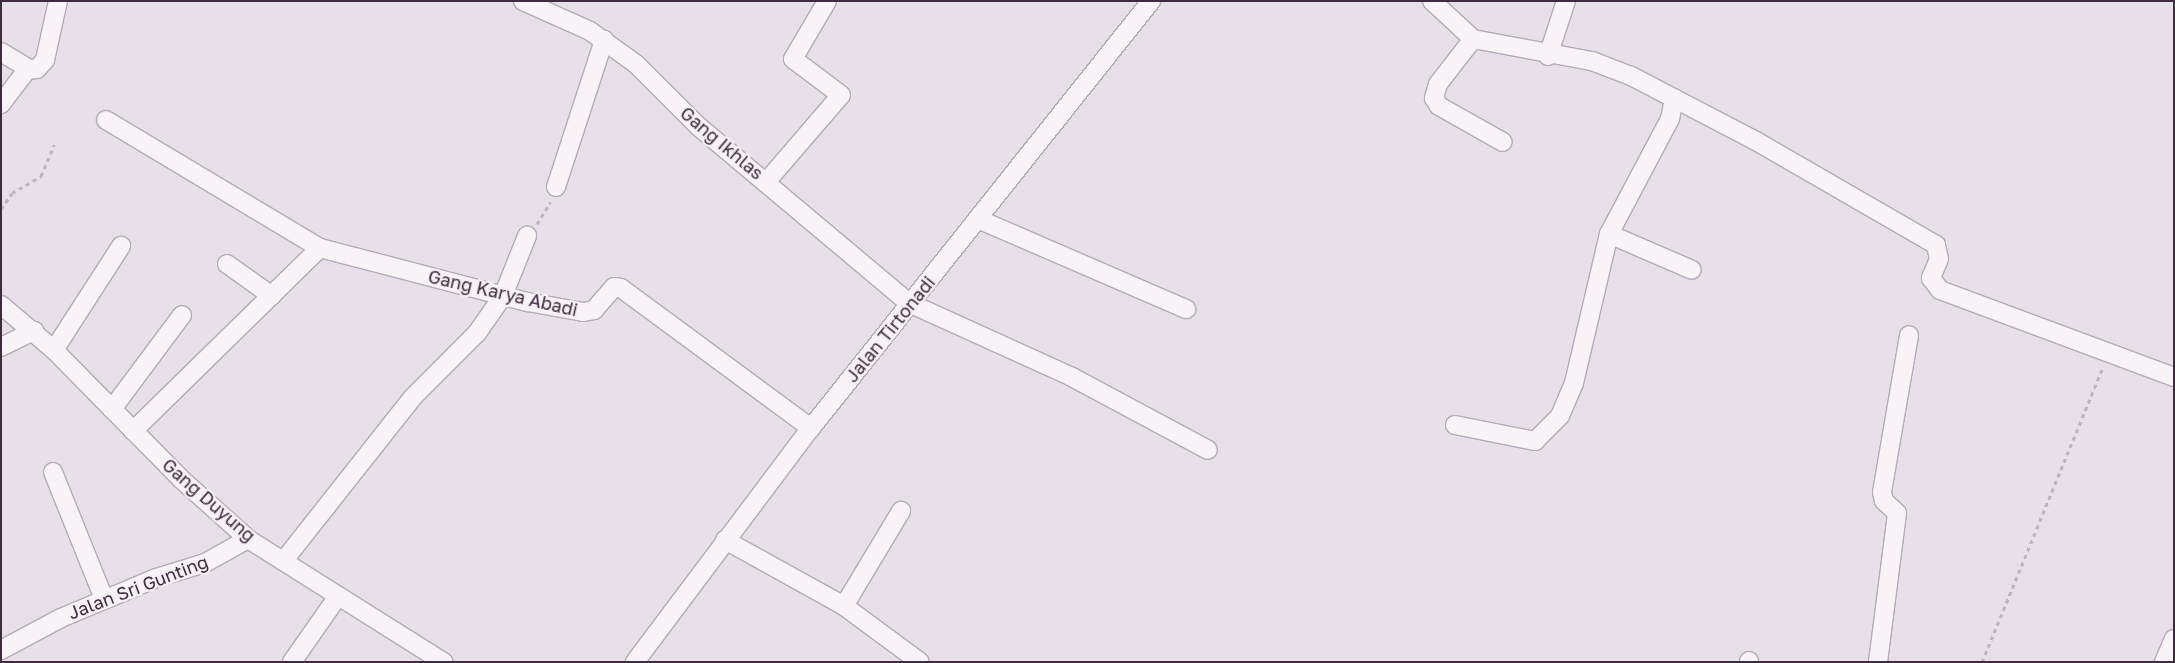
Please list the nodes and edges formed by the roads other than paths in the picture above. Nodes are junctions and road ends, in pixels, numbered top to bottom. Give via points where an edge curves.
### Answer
1 (58, 1) edge
2 (523, 1) edge
3 (827, 1) edge
4 (1151, 1) edge
5 (1432, 1) edge
6 (1566, 1) edge
7 (1473, 39) junction
8 (604, 40) junction
9 (1, 52) edge
10 (1548, 56) junction
11 (28, 68) junction
12 (1674, 98) junction
13 (1, 104) edge
14 (106, 120) dead end
15 (1503, 142) dead end
16 (767, 181) junction
17 (556, 187) road end
18 (978, 219) junction
19 (1609, 234) junction
20 (527, 236) road end
21 (121, 246) dead end
22 (320, 248) junction
23 (227, 264) dead end
24 (1692, 270) dead end
25 (272, 296) junction
26 (503, 296) junction
27 (909, 303) junction
28 (1, 305) edge
29 (1186, 308) dead end
30 (182, 315) dead end
31 (34, 331) junction
32 (1909, 335) dead end
33 (1, 347) edge
34 (54, 350) junction
35 (2174, 377) edge
36 (112, 409) junction
37 (1455, 426) dead end
38 (812, 428) junction
39 (133, 431) junction
40 (1208, 450) dead end
41 (53, 472) dead end
42 (901, 511) dead end
43 (248, 539) junction
44 (725, 540) junction
45 (285, 559) junction
46 (338, 596) junction
47 (104, 599) junction
48 (844, 606) junction
49 (2174, 639) edge
50 (1, 650) edge
51 (292, 662) edge
52 (443, 662) edge
53 (634, 662) edge
54 (920, 662) edge
55 (1878, 662) edge
56 (2164, 662) edge

1 - 11 street via 45,60 37,69
2 - 8 street, Gang Ikhlas via 552,11
3 - 16 street via 793,59 841,95
4 - 18 street, Jalan Tirtonadi
5 - 7 street
6 - 10 street
7 - 10 street
7 - 15 street via 1438,84 1434,98 1439,106
8 - 16 street, Gang Ikhlas
8 - 17 street
9 - 11 street
10 - 12 street via 1592,61
11 - 13 street
12 - 19 street via 1670,119
12 - 35 street via 1936,245 1939,259 1931,278 1940,290
14 - 22 street, Gang Karya Abadi
16 - 27 street, Gang Ikhlas
18 - 27 street, Jalan Tirtonadi
18 - 29 street
19 - 24 street
19 - 37 street via 1574,383 1550,430 1535,441
20 - 26 street
21 - 34 street
22 - 25 street
22 - 26 street, Gang Karya Abadi
23 - 25 street
25 - 39 street
26 - 38 street, Gang Karya Abadi via 584,312 594,310 614,287 621,288
26 - 45 street via 477,333 413,397
27 - 38 street, Jalan Tirtonadi
27 - 40 street, Gang Ikhlas via 1072,377
28 - 31 street, Gang Duyung
30 - 36 street
31 - 33 street
31 - 34 street, Gang Duyung
32 - 55 street via 1882,492 1884,501 1896,512
34 - 36 street, Gang Duyung
36 - 39 street, Gang Duyung
38 - 44 street, Jalan Tirtonadi
39 - 43 street, Gang Duyung
41 - 47 street
42 - 48 street
43 - 45 street, Gang Duyung
43 - 47 street, Jalan Sri Gunting via 205,563
44 - 48 street
44 - 53 street, Jalan Tirtonadi
45 - 46 street, Gang Duyung
46 - 51 street
46 - 52 street, Gang Duyung
47 - 50 street, Jalan Sri Gunting
48 - 54 street
49 - 56 street

